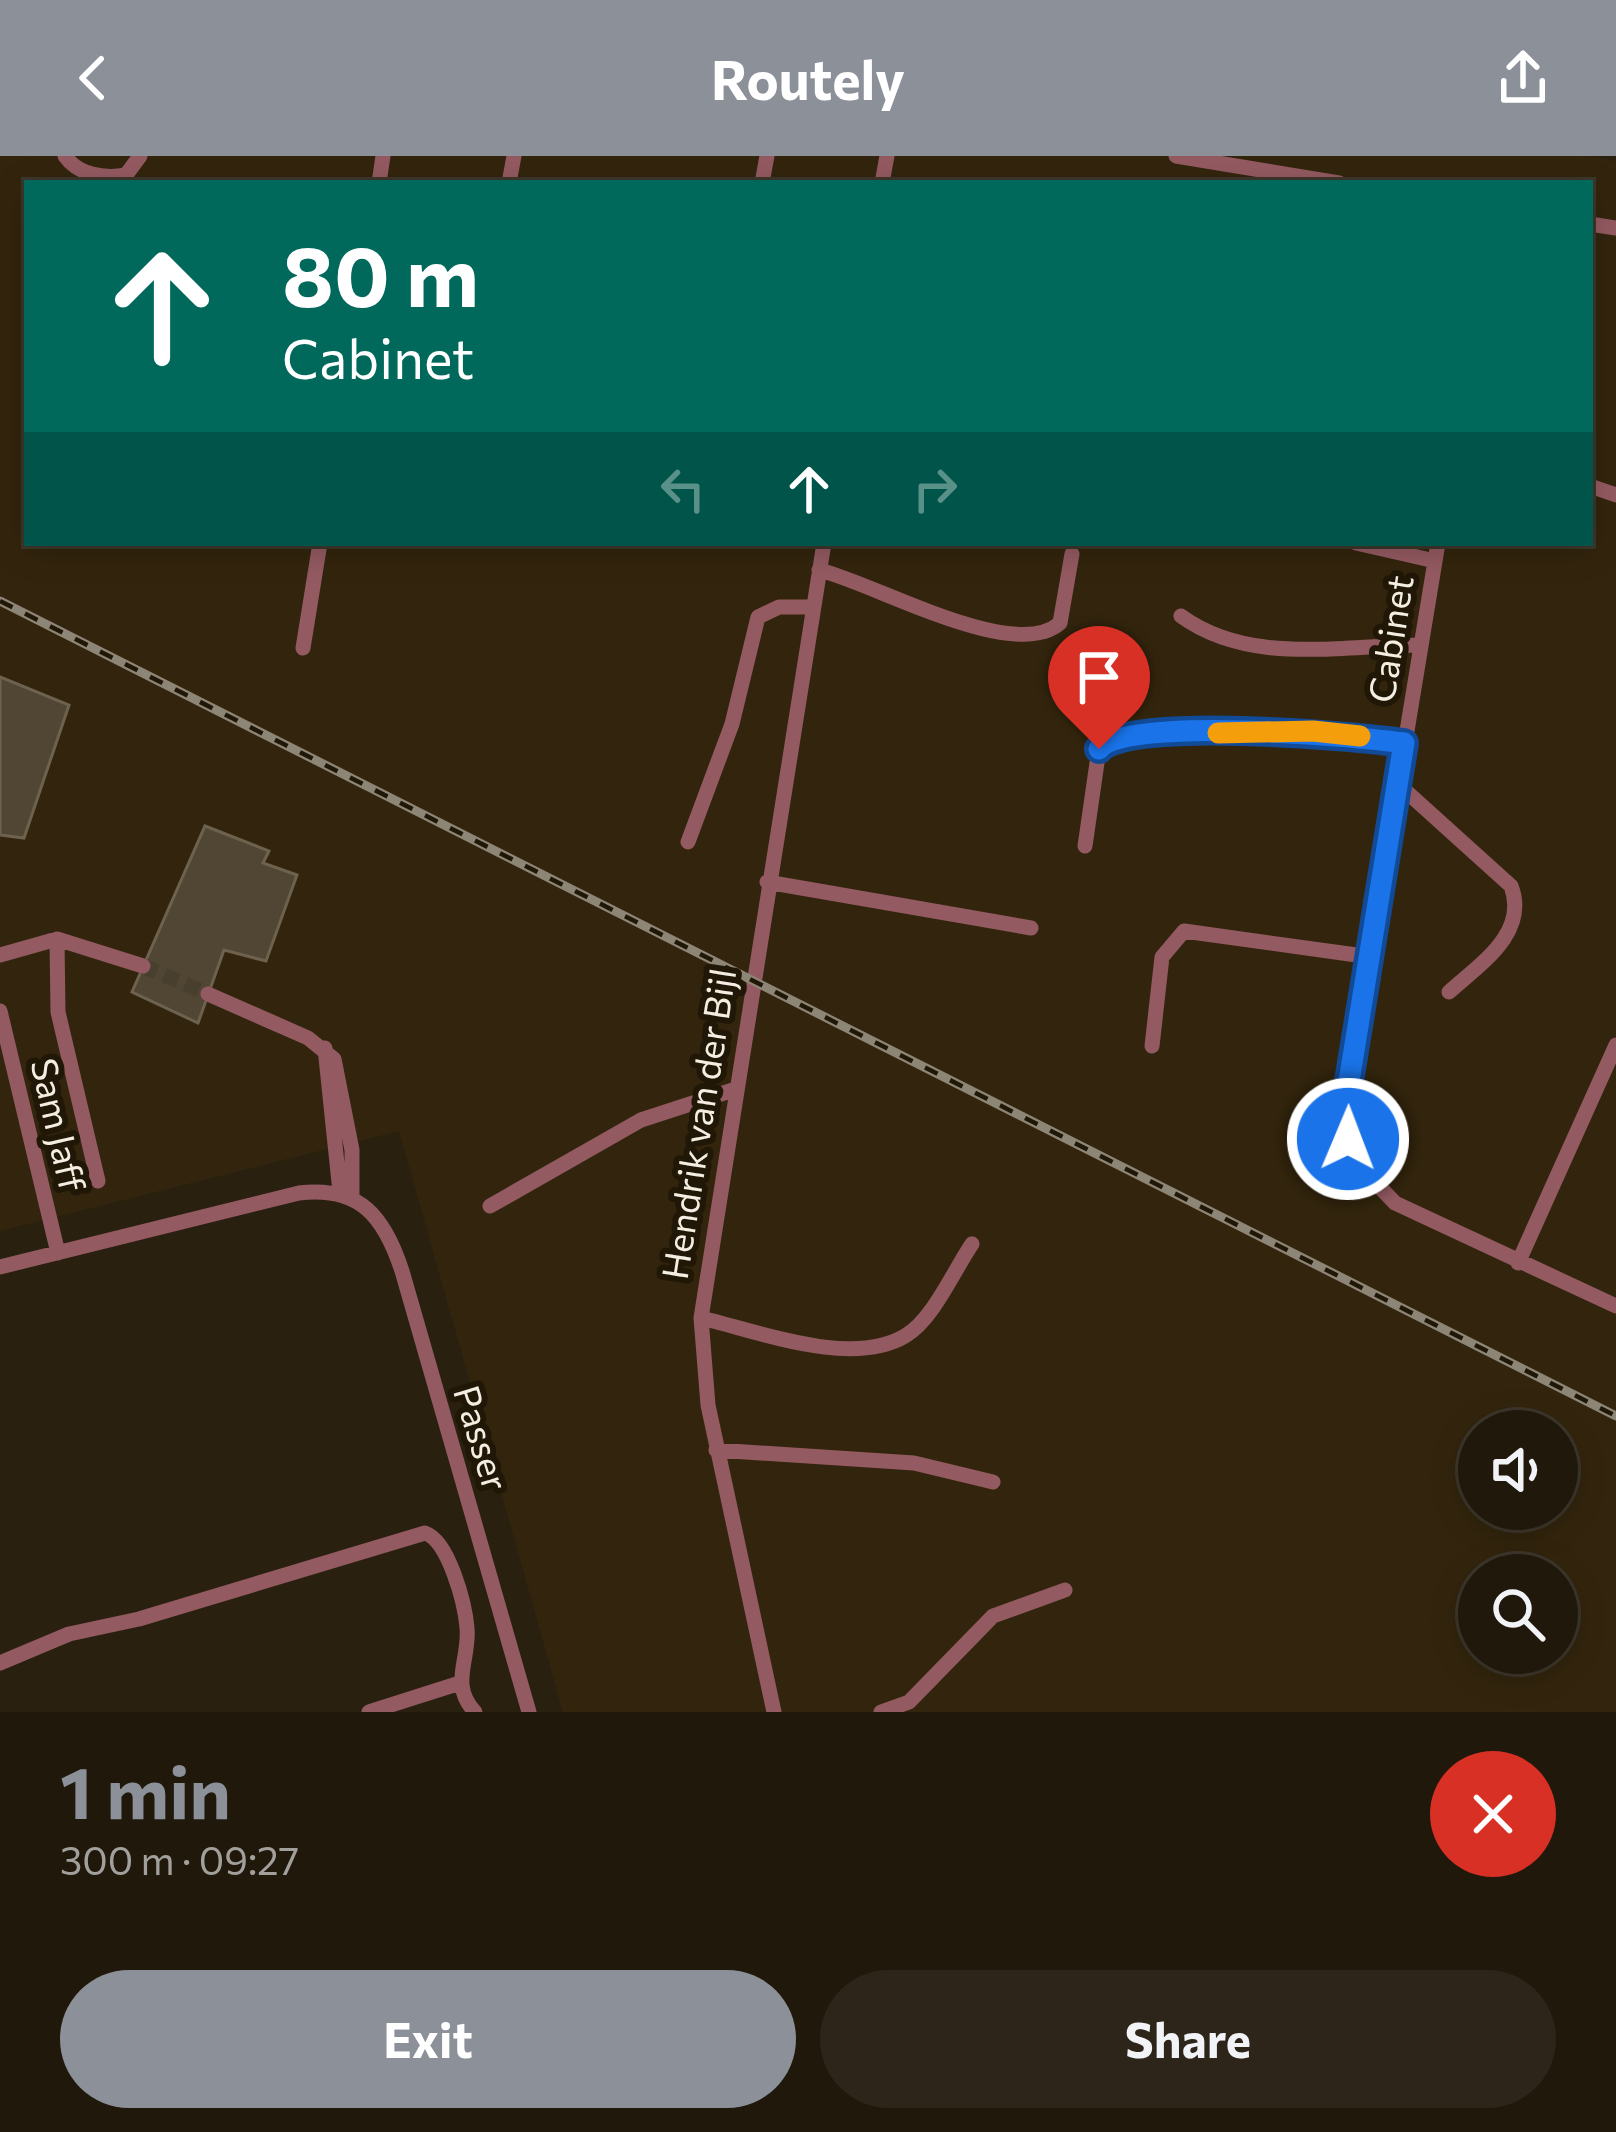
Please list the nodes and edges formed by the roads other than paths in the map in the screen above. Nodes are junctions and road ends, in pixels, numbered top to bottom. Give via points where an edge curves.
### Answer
1 (65, 156) edge
2 (140, 156) edge
3 (1176, 156) edge
4 (1321, 180) edge
5 (320, 546) edge
6 (823, 546) edge
7 (1369, 546) edge
8 (1438, 546) edge
9 (1072, 554) dead end
10 (1435, 561) junction
11 (819, 571) junction
12 (813, 607) junction
13 (1181, 616) dead end
14 (1420, 645) junction
15 (303, 648) dead end
16 (1404, 743) junction
17 (1398, 784) junction
18 (688, 842) dead end
19 (1084, 846) dead end
20 (767, 882) junction
21 (1031, 928) dead end
22 (57, 938) junction
23 (0, 955) edge
24 (1370, 957) junction
25 (143, 966) tunnel mouth
26 (1449, 992) dead end
27 (208, 994) tunnel mouth
28 (0, 1012) edge
29 (1616, 1045) edge
30 (1152, 1046) dead end
31 (733, 1090) junction
32 (98, 1181) dead end
33 (346, 1194) junction
34 (490, 1206) dead end
35 (971, 1244) dead end
36 (58, 1253) junction
37 (1518, 1263) junction
38 (0, 1267) edge
39 (1616, 1306) edge
40 (701, 1318) junction
41 (716, 1450) junction
42 (993, 1482) dead end
43 (1065, 1590) dead end
44 (0, 1663) edge
45 (460, 1683) junction
46 (369, 1712) edge
47 (474, 1712) edge
48 (529, 1712) edge
49 (774, 1712) edge
50 (881, 1712) edge

1 - 2 street via 81,171 116,177
3 - 4 street
5 - 15 street
6 - 11 street, Hendrik van der Bijl
7 - 10 street
8 - 10 street, Cabinet
9 - 11 street via 1060,623 1037,634 939,619 877,587
10 - 14 street, Cabinet
11 - 12 street, Hendrik van der Bijl
12 - 18 street via 779,607 758,617 732,724
12 - 20 street, Hendrik van der Bijl
13 - 14 street via 1244,646
14 - 16 street, Cabinet
16 - 17 street, Cabinet
16 - 19 street via 1313,731 1118,735 1099,749 1094,765
17 - 24 street, Cabinet
17 - 26 street via 1511,886 1517,902 1508,935
20 - 21 street
20 - 31 street, Hendrik van der Bijl
22 - 23 street
22 - 25 street
22 - 32 street via 58,1012
24 - 30 street via 1184,931 1162,957
24 - 37 street, Cabinet via 1345,1106 1358,1162 1395,1203
27 - 33 street via 325,1048
28 - 36 street, Sam Jaff
29 - 37 street
31 - 34 street via 641,1120
31 - 40 street, Hendrik van der Bijl
33 - 36 street via 286,1195
33 - 48 street, Passer via 377,1217 394,1249
35 - 40 street via 917,1324 892,1341 826,1348
36 - 38 street
37 - 39 street, Cabinet
40 - 41 street, Hendrik van der Bijl
41 - 42 street via 914,1463
41 - 49 street, Hendrik van der Bijl
43 - 50 street via 993,1616 909,1702
44 - 45 street via 69,1634 425,1533 441,1543 466,1621
45 - 46 street
45 - 47 street

